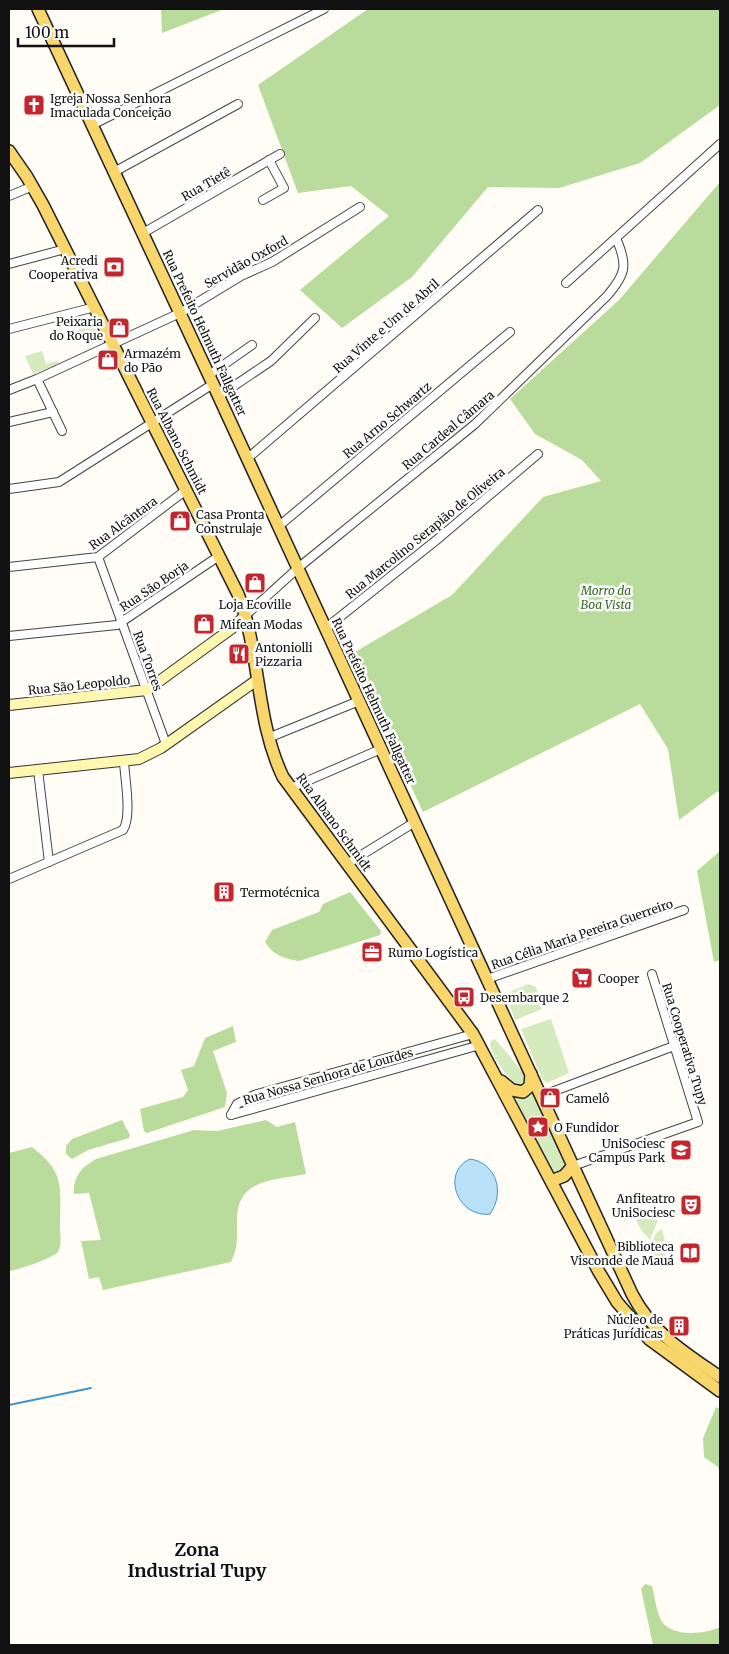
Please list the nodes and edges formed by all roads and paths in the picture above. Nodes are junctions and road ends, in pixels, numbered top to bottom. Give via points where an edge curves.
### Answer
1 (38, 9) edge
2 (324, 9) edge
3 (238, 104) dead end
4 (92, 125) junction
5 (720, 144) edge
6 (9, 151) edge
7 (280, 154) dead end
8 (269, 160) junction
9 (114, 172) junction
10 (33, 186) junction
11 (9, 196) edge
12 (263, 200) dead end
13 (360, 207) dead end
14 (538, 210) dead end
15 (143, 233) junction
16 (616, 238) junction
17 (65, 249) junction
18 (9, 264) edge
19 (566, 283) dead end
20 (94, 307) junction
21 (180, 312) junction
22 (315, 318) dead end
23 (9, 329) edge
24 (510, 332) dead end
25 (113, 342) junction
26 (252, 345) dead end
27 (211, 379) junction
28 (37, 380) junction
29 (9, 390) edge
30 (219, 396) junction
31 (53, 412) junction
32 (9, 422) edge
33 (152, 423) junction
34 (62, 431) dead end
35 (538, 454) dead end
36 (248, 458) junction
37 (9, 489) edge
38 (186, 490) junction
39 (279, 526) junction
40 (219, 556) junction
41 (98, 557) junction
42 (9, 567) edge
43 (298, 568) junction
44 (246, 614) junction
45 (122, 622) junction
46 (326, 628) junction
47 (9, 636) edge
48 (257, 680) junction
49 (146, 690) junction
50 (359, 701) junction
51 (9, 705) edge
52 (268, 738) junction
53 (166, 744) junction
54 (381, 748) junction
55 (124, 762) junction
56 (38, 770) junction
57 (9, 773) edge
58 (290, 788) junction
59 (415, 822) junction
60 (49, 862) junction
61 (347, 864) junction
62 (9, 879) edge
63 (684, 910) dead end
64 (652, 974) dead end
65 (487, 979) junction
66 (473, 1034) junction
67 (480, 1045) junction
68 (674, 1046) junction
69 (493, 1072) junction
70 (531, 1074) junction
71 (308, 1080) junction
72 (312, 1092) junction
73 (541, 1096) junction
74 (573, 1166) junction
75 (551, 1181) junction
76 (720, 1377) edge
77 (720, 1391) edge

1 - 4 main road, Rua Prefeito Helmuth Fallgatter
2 - 4 street
3 - 9 street
4 - 9 main road, Rua Prefeito Helmuth Fallgatter
5 - 16 street
6 - 10 main road, Rua Albano Schmidt
7 - 8 street, Rua Tietê
8 - 12 street via 284,188
8 - 15 street, Rua Tietê
9 - 15 main road, Rua Prefeito Helmuth Fallgatter
10 - 11 street
10 - 17 main road, Rua Albano Schmidt
13 - 21 street, Servidão Oxford via 272,262
14 - 36 street, Rua Vinte e Um de Abril
15 - 21 main road, Rua Prefeito Helmuth Fallgatter
16 - 19 street
16 - 43 street, Rua Cardeal Câmara via 623,255 624,269 607,296 475,424
17 - 18 street
17 - 20 main road, Rua Albano Schmidt
20 - 23 street
20 - 25 main road, Rua Albano Schmidt
21 - 25 street, Servidão Oxford
21 - 27 main road, Rua Prefeito Helmuth Fallgatter
22 - 30 street via 271,361
24 - 39 street, Rua Arno Schwartz
25 - 28 street, Servidão Oxford
25 - 33 main road, Rua Albano Schmidt
26 - 27 street
27 - 30 main road, Rua Prefeito Helmuth Fallgatter
27 - 33 street
28 - 29 street, Servidão Oxford
28 - 31 street
30 - 36 main road, Rua Prefeito Helmuth Fallgatter
31 - 32 street
31 - 34 street
33 - 37 street via 59,482
33 - 38 main road, Rua Albano Schmidt
35 - 46 street, Rua Marcolino Serapião de Oliveira
36 - 39 main road, Rua Prefeito Helmuth Fallgatter
38 - 40 main road, Rua Albano Schmidt
38 - 41 street, Rua Alcântara
39 - 43 main road, Rua Prefeito Helmuth Fallgatter
40 - 44 main road, Rua Albano Schmidt
40 - 45 street, Rua São Borja
41 - 42 street, Rua Alcântara
41 - 45 street, Rua Torres
43 - 44 street, Rua Cardeal Câmara
43 - 46 main road, Rua Prefeito Helmuth Fallgatter
44 - 48 main road, Rua Albano Schmidt
44 - 49 street, Rua São Leopoldo via 232,629
45 - 47 street, Rua São Borja
45 - 49 street, Rua Torres
46 - 50 main road, Rua Prefeito Helmuth Fallgatter
48 - 52 main road, Rua Albano Schmidt
48 - 53 street
49 - 51 street, Rua São Leopoldo
49 - 53 street, Rua Torres
50 - 52 street
50 - 54 main road, Rua Prefeito Helmuth Fallgatter
52 - 58 main road, Rua Albano Schmidt
53 - 55 street via 146,757
54 - 58 street
54 - 59 main road, Rua Prefeito Helmuth Fallgatter
55 - 56 street
55 - 60 street via 126,826 118,834
56 - 57 street
56 - 60 street
58 - 61 main road, Rua Albano Schmidt
59 - 61 street
59 - 65 main road, Rua Prefeito Helmuth Fallgatter
60 - 62 street
61 - 66 main road, Rua Albano Schmidt
63 - 65 street, Rua Célia Maria Pereira Guerreiro
64 - 68 street, Rua Cooperativa Tupy
65 - 70 main road, Rua Prefeito Helmuth Fallgatter
66 - 67 main road, Rua Albano Schmidt
66 - 71 street, Rua Nossa Senhora de Lourdes
67 - 69 main road, Rua Albano Schmidt
67 - 72 street, Rua Nossa Senhora de Lourdes
68 - 73 street
68 - 74 street, Rua Cooperativa Tupy via 698,1122
69 - 70 main road via 504,1085 520,1092 527,1091
69 - 75 main road, Rua Albano Schmidt
70 - 73 main road, Rua Prefeito Helmuth Fallgatter
71 - 72 street
71 - 72 street, Rua Nossa Senhora de Lourdes via 243,1100 231,1115
73 - 74 main road, Rua Prefeito Helmuth Fallgatter
74 - 75 main road via 564,1176
74 - 76 main road, Rua Prefeito Helmuth Fallgatter via 643,1314 665,1338
75 - 77 main road, Rua Albano Schmidt via 602,1277 631,1319 656,1346

